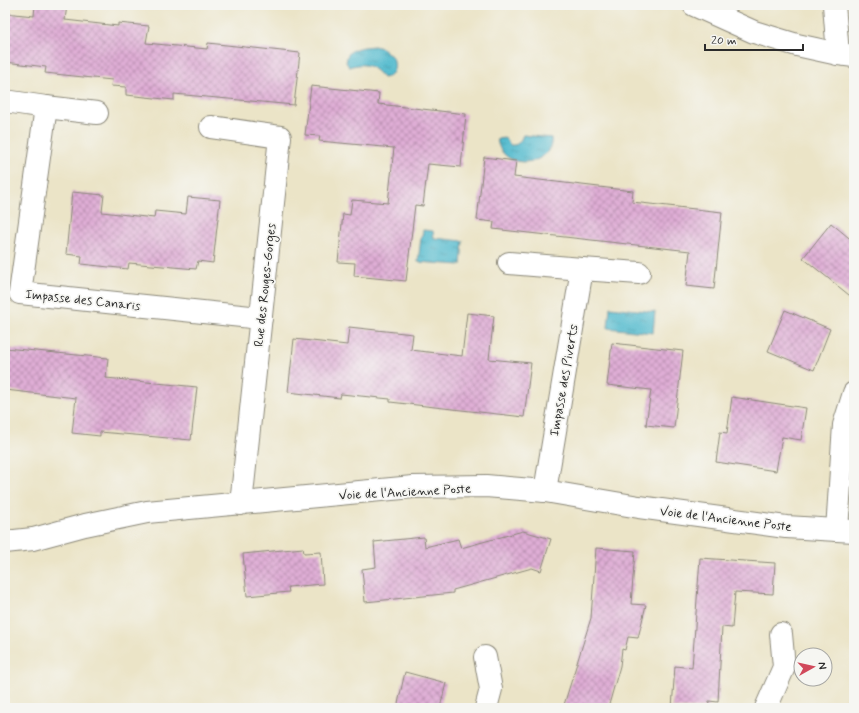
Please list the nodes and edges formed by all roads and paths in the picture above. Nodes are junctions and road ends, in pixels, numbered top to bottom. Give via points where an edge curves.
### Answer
1 (694, 5) edge
2 (834, 5) edge
3 (846, 55) edge
4 (5, 101) edge
5 (46, 107) junction
6 (97, 113) dead end
7 (211, 126) dead end
8 (509, 263) dead end
9 (582, 269) junction
10 (639, 273) dead end
11 (260, 318) junction
12 (854, 393) edge
13 (545, 491) junction
14 (241, 504) junction
15 (845, 530) edge
16 (5, 542) edge
17 (781, 634) dead end
18 (484, 657) dead end
19 (486, 708) edge
20 (766, 708) edge

1 - 3 street via 754,32 797,45
2 - 3 street
4 - 5 street
5 - 6 street
5 - 11 street, Impasse des Canaris via 20,293
7 - 11 street, Rue des Rouges-Gorges via 280,137
8 - 9 street
9 - 10 street
9 - 13 street, Impasse des Piverts
11 - 14 street, Rue des Rouges-Gorges
12 - 15 street via 844,425
13 - 14 street, Voie de l'Ancienne Poste via 486,486 413,487
13 - 15 street, Voie de l'Ancienne Poste via 778,526
14 - 16 street, Voie de l'Ancienne Poste via 147,512 33,539
17 - 20 street via 784,667
18 - 19 street via 491,689

